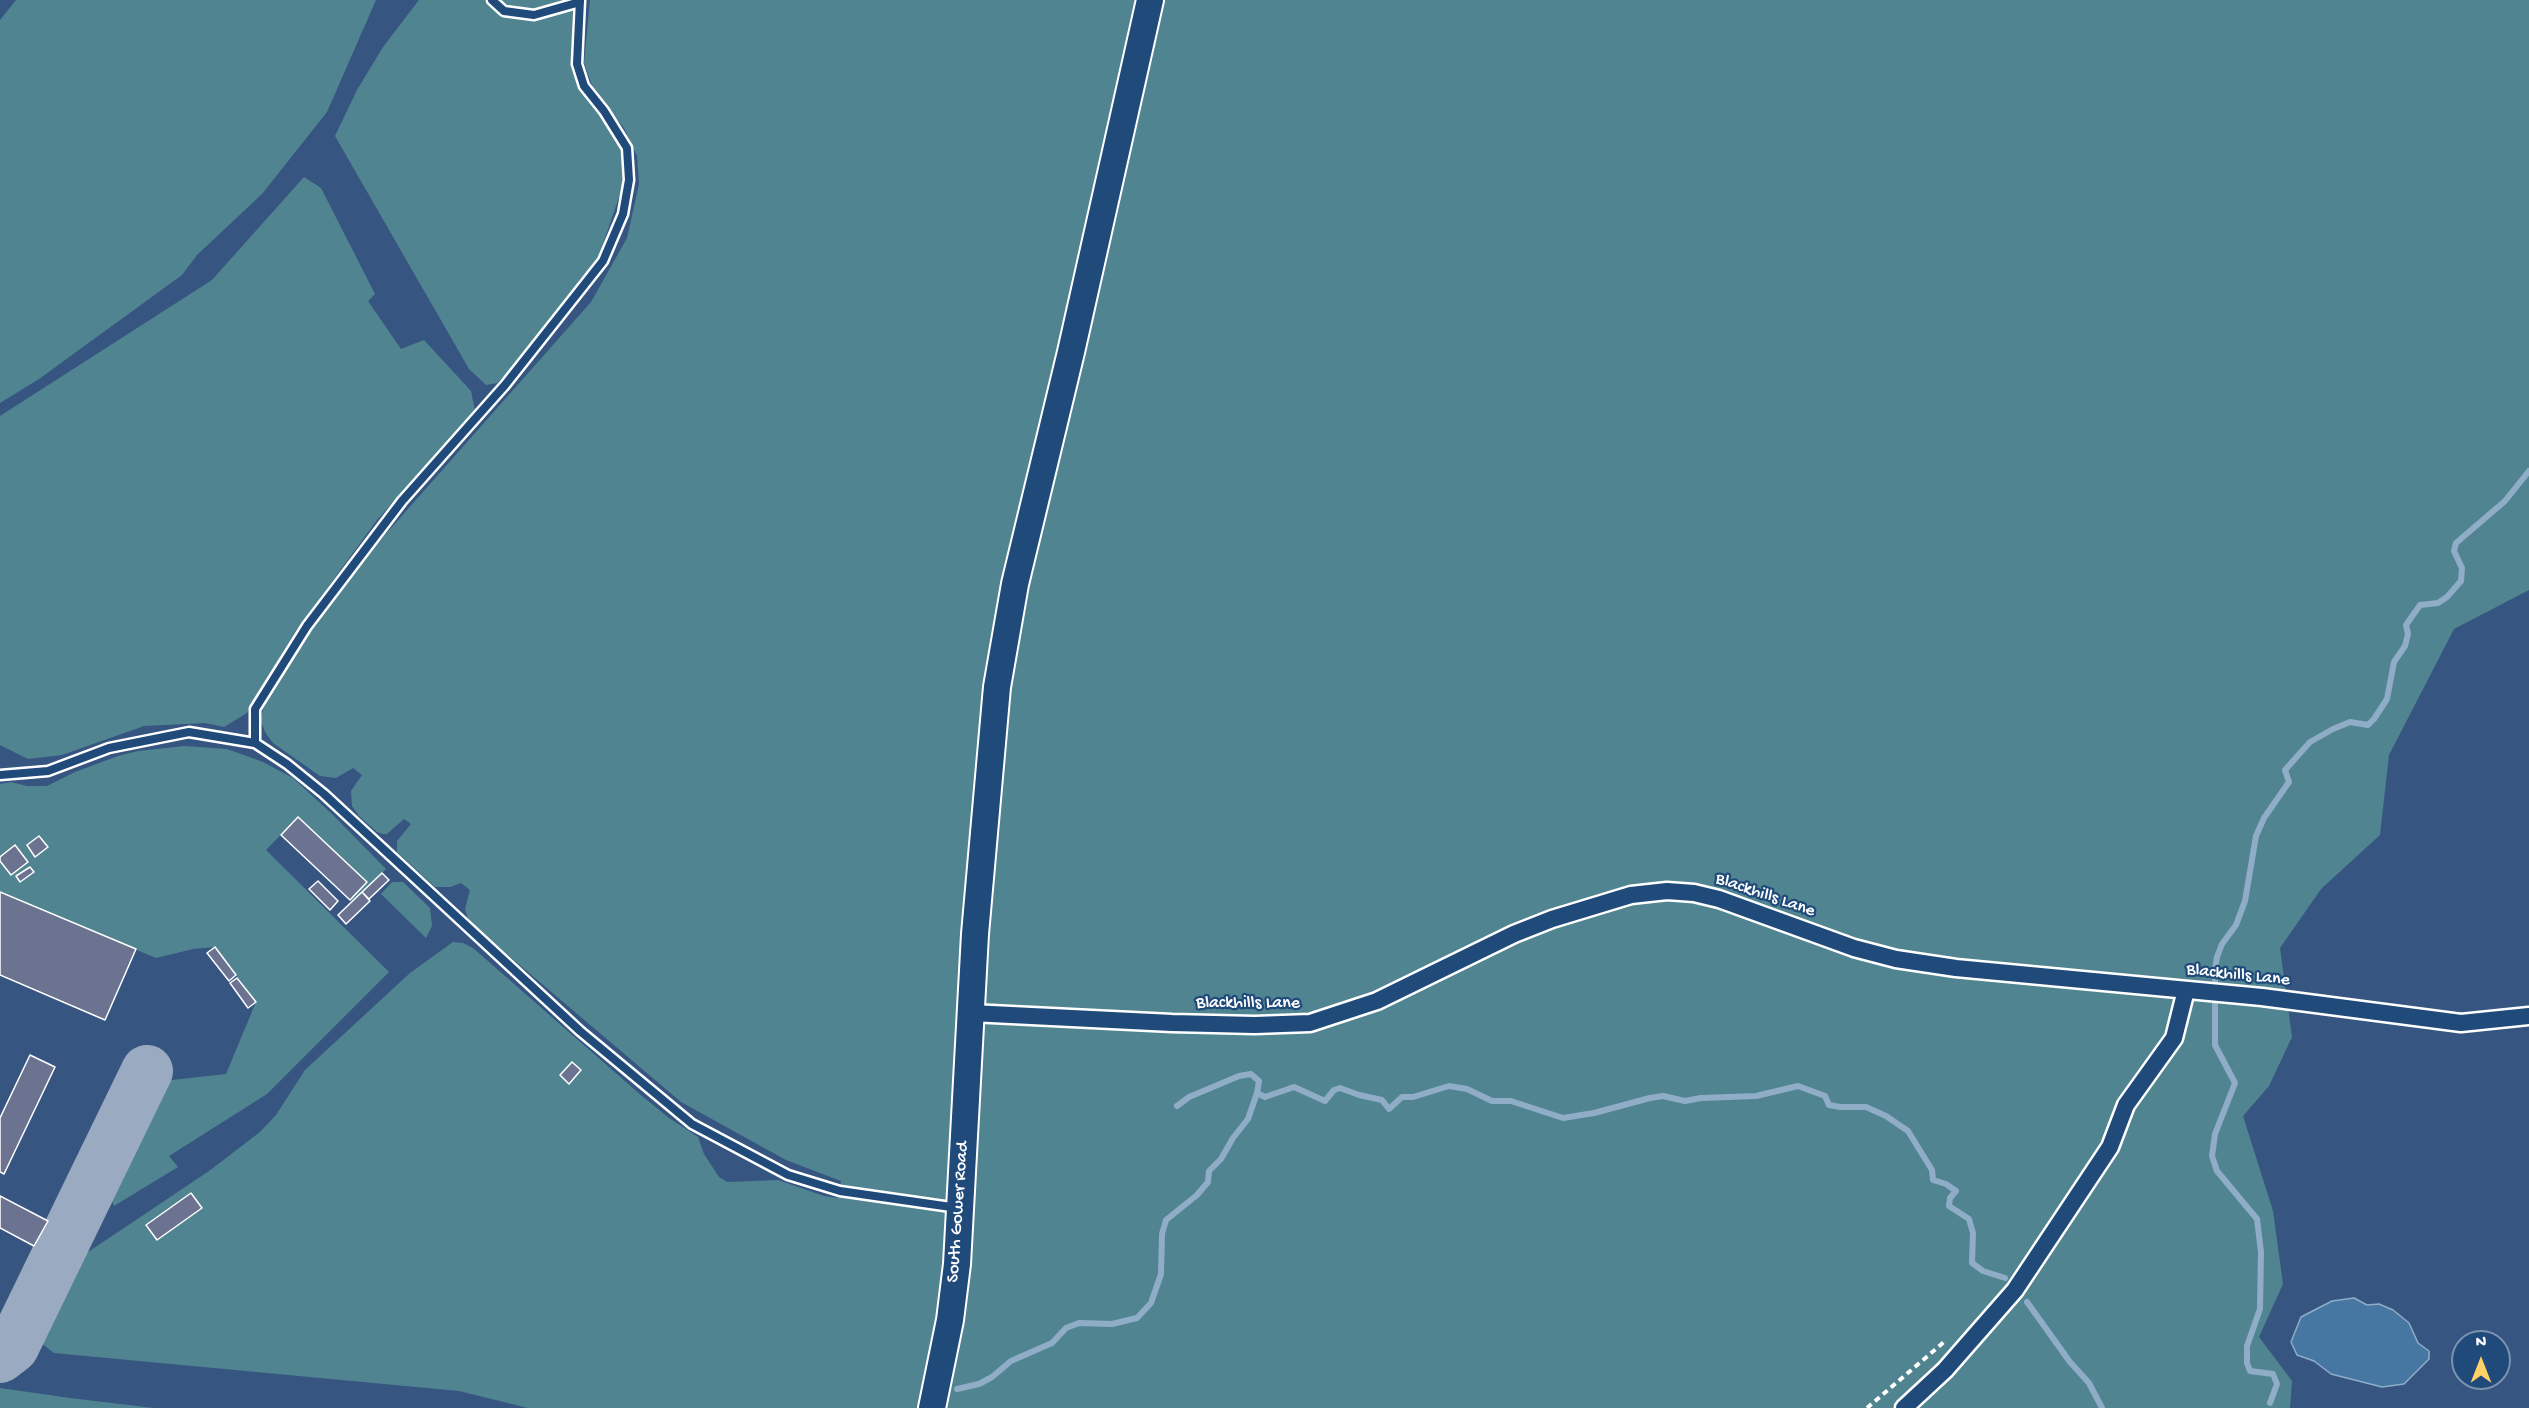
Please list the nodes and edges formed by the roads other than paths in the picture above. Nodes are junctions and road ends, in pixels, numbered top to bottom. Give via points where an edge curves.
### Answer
1 (492, 0) edge
2 (1150, 0) edge
3 (580, 1) edge
4 (255, 743) junction
5 (0, 775) edge
6 (2186, 990) junction
7 (971, 1013) junction
8 (2529, 1016) edge
9 (962, 1208) junction
10 (932, 1408) edge
11 (1904, 1408) edge

1 - 3 lane via 504,11 534,15
2 - 7 main road, South Gower Road via 1005,640 984,822
3 - 4 lane via 577,64 584,86 627,148 630,180 623,214 603,261 505,385 402,501 307,626 255,709
4 - 5 lane via 189,732 109,748 48,771
4 - 9 lane via 324,794 580,1031 692,1124 788,1175 840,1191
6 - 7 street, Blackhills Lane via 1896,959 1854,948 1719,899 1667,891 1631,895 1552,919 1377,1001 1310,1023 1172,1023
6 - 8 street, Blackhills Lane via 2461,1023
6 - 11 street via 2174,1038 2126,1105 2110,1148 2015,1290 1945,1370
7 - 9 main road, South Gower Road
9 - 10 main road, South Gower Road via 950,1320

